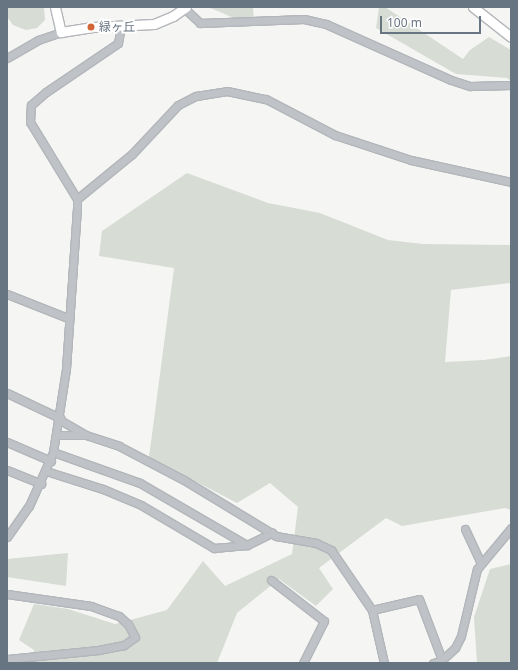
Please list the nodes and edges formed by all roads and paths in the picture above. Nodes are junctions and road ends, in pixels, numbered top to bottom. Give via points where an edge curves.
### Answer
1 (55, 7) edge
2 (473, 7) edge
3 (185, 8) edge
4 (122, 26) junction
5 (62, 32) junction
6 (511, 37) edge
7 (7, 58) edge
8 (511, 85) edge
9 (511, 182) edge
10 (77, 199) junction
11 (7, 294) edge
12 (68, 318) junction
13 (7, 393) edge
14 (60, 419) junction
15 (56, 435) junction
16 (86, 435) junction
17 (7, 442) edge
18 (53, 452) junction
19 (51, 461) junction
20 (7, 470) edge
21 (46, 472) junction
22 (41, 484) junction
23 (511, 528) edge
24 (466, 529) dead end
25 (272, 533) junction
26 (7, 537) edge
27 (247, 544) junction
28 (481, 563) junction
29 (271, 580) dead end
30 (7, 594) edge
31 (372, 610) junction
32 (7, 660) edge
33 (442, 660) junction
34 (303, 663) edge
35 (384, 663) edge
36 (432, 663) edge

1 - 5 main road
2 - 6 main road
3 - 4 main road via 154,24
3 - 8 street via 200,23 304,19 326,24 451,80 470,86
4 - 5 main road via 93,26
4 - 10 street via 118,43 31,105 30,122
5 - 7 street via 38,40
9 - 10 street via 411,160 328,132 266,99 227,91 196,96 178,105 132,154
10 - 12 street
11 - 12 street
12 - 14 street
13 - 14 street
14 - 15 street
14 - 16 street
15 - 16 street
15 - 18 street
16 - 25 street via 126,449 184,480
17 - 19 street
18 - 19 street
18 - 27 street via 140,483
19 - 21 street
20 - 22 street
21 - 22 street
21 - 27 street via 103,489 141,505 214,548
22 - 26 street via 22,518
23 - 28 street
24 - 28 street
25 - 27 street
25 - 31 street via 284,539 316,543 331,550
28 - 33 street via 473,578 461,636 455,648
29 - 34 street via 324,621
30 - 32 street via 91,606 119,616 128,624 135,638 124,645 99,650
31 - 33 street via 419,599
31 - 35 street
33 - 36 street

